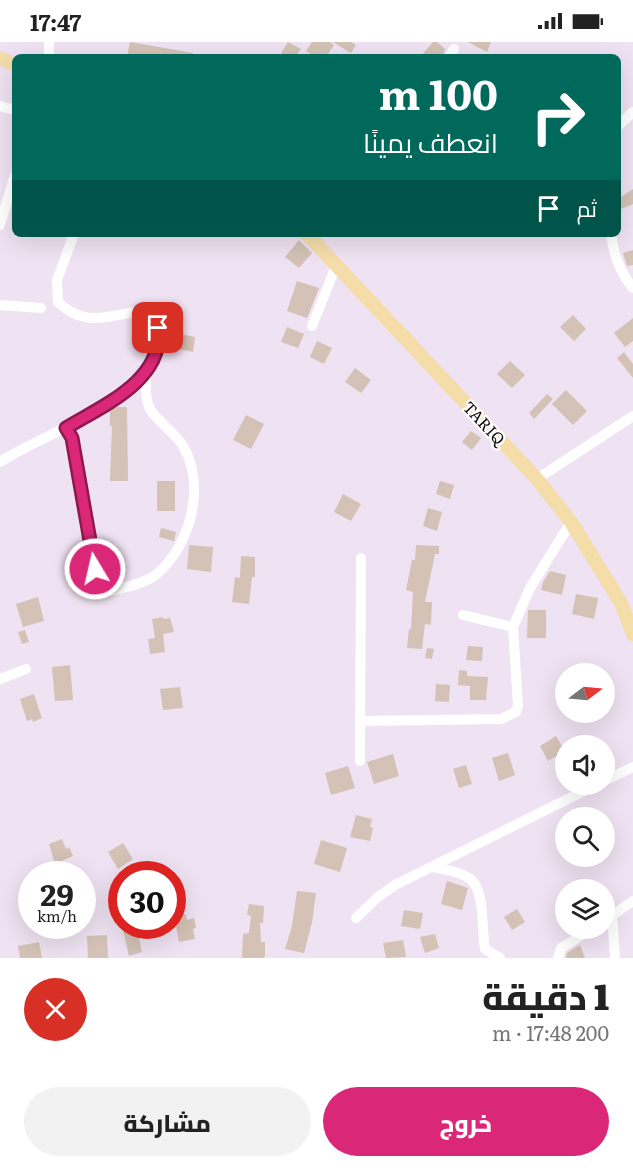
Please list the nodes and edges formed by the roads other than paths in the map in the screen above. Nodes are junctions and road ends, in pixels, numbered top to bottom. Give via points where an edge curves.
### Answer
1 (633, 112) edge
2 (621, 123) edge
3 (12, 185) edge
4 (0, 225) edge
5 (73, 237) edge
6 (310, 237) edge
7 (611, 237) edge
8 (336, 266) junction
9 (633, 288) edge
10 (0, 305) edge
11 (41, 308) dead end
12 (312, 326) dead end
13 (146, 372) junction
14 (633, 416) edge
15 (66, 428) junction
16 (0, 462) edge
17 (537, 479) junction
18 (571, 522) junction
19 (361, 558) dead end
20 (463, 615) dead end
21 (513, 627) junction
22 (633, 634) edge
23 (26, 669) dead end
24 (0, 679) edge
25 (360, 721) junction
26 (360, 761) dead end
27 (633, 767) edge
28 (615, 776) edge
29 (576, 795) edge
30 (433, 867) junction
31 (633, 901) edge
32 (615, 913) edge
33 (356, 918) dead end
34 (575, 939) edge
35 (612, 939) edge
36 (556, 957) edge
37 (500, 958) edge
38 (615, 958) edge

1 - 2 street
3 - 4 street
5 - 13 street via 57,280 58,302 75,316 103,318 143,310 154,317 160,341
6 - 8 main road, TARIQ
7 - 9 street via 620,270
8 - 12 street
8 - 17 main road, TARIQ
10 - 11 street
13 - 15 street via 132,386
13 - 15 street via 145,390 151,411 183,447 194,476 183,539 157,575 111,591 101,586 72,438
14 - 17 street
15 - 16 street
17 - 18 main road, TARIQ
18 - 21 street via 530,588
18 - 22 main road, TARIQ via 621,603
19 - 25 street
20 - 21 street
21 - 25 street via 518,705 510,716
23 - 24 street
25 - 26 street
27 - 28 street
29 - 30 street
30 - 33 street via 395,885
30 - 37 street via 471,879 477,887 485,949
31 - 32 street
34 - 36 street via 561,948
35 - 38 street

